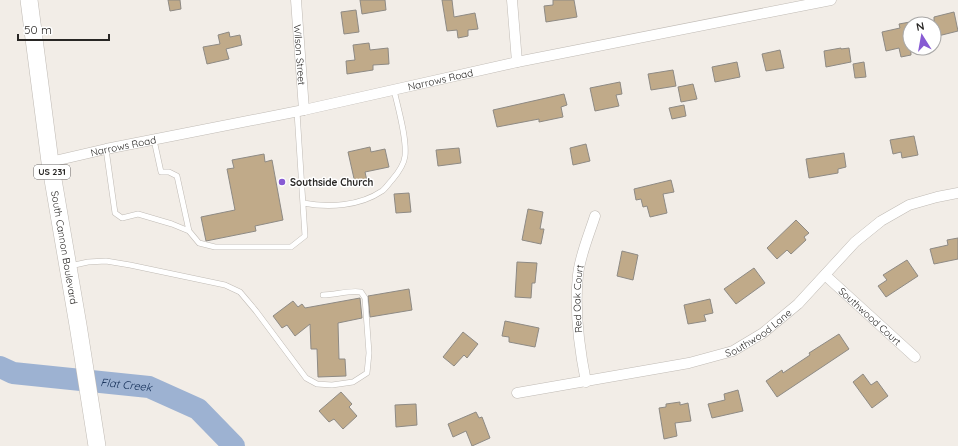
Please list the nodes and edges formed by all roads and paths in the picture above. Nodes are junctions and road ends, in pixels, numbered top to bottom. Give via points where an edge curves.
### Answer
1 (29, 0) edge
2 (296, 0) edge
3 (512, 0) edge
4 (831, 0) edge
5 (516, 62) junction
6 (394, 90) junction
7 (300, 111) junction
8 (154, 140) junction
9 (106, 149) junction
10 (50, 162) junction
11 (958, 193) edge
12 (303, 203) junction
13 (595, 216) dead end
14 (188, 231) junction
15 (67, 267) junction
16 (825, 275) junction
17 (323, 295) dead end
18 (915, 357) dead end
19 (586, 382) junction
20 (517, 393) dead end
21 (97, 446) edge

1 - 10 highway, South Cannon Boulevard / US 231
2 - 7 street, Wilson Street
3 - 5 street
4 - 5 street, Narrows Road
5 - 6 street, Narrows Road
6 - 7 street, Narrows Road
6 - 12 lane via 405,156 399,172 383,190 362,201 319,206
7 - 8 street, Narrows Road
7 - 12 lane
8 - 9 street, Narrows Road
8 - 14 lane via 161,172 177,176
9 - 10 street, Narrows Road
9 - 14 lane via 115,213 122,218 138,214
10 - 15 highway, South Cannon Boulevard / US 231
11 - 16 street, Southwood Lane via 909,205 881,221 855,242
12 - 14 lane via 305,236 291,247 215,247 199,243
13 - 19 street, Red Oak Court via 582,253 578,275 576,313
15 - 17 lane via 106,261 225,285 240,292 306,378 317,384 353,382 367,373 369,353 365,298 361,292 352,291
15 - 21 highway, South Cannon Boulevard / US 231
16 - 18 street, Southwood Court
16 - 19 street, Southwood Lane via 798,304 763,333 732,351 689,363
19 - 20 street, Southwood Lane

